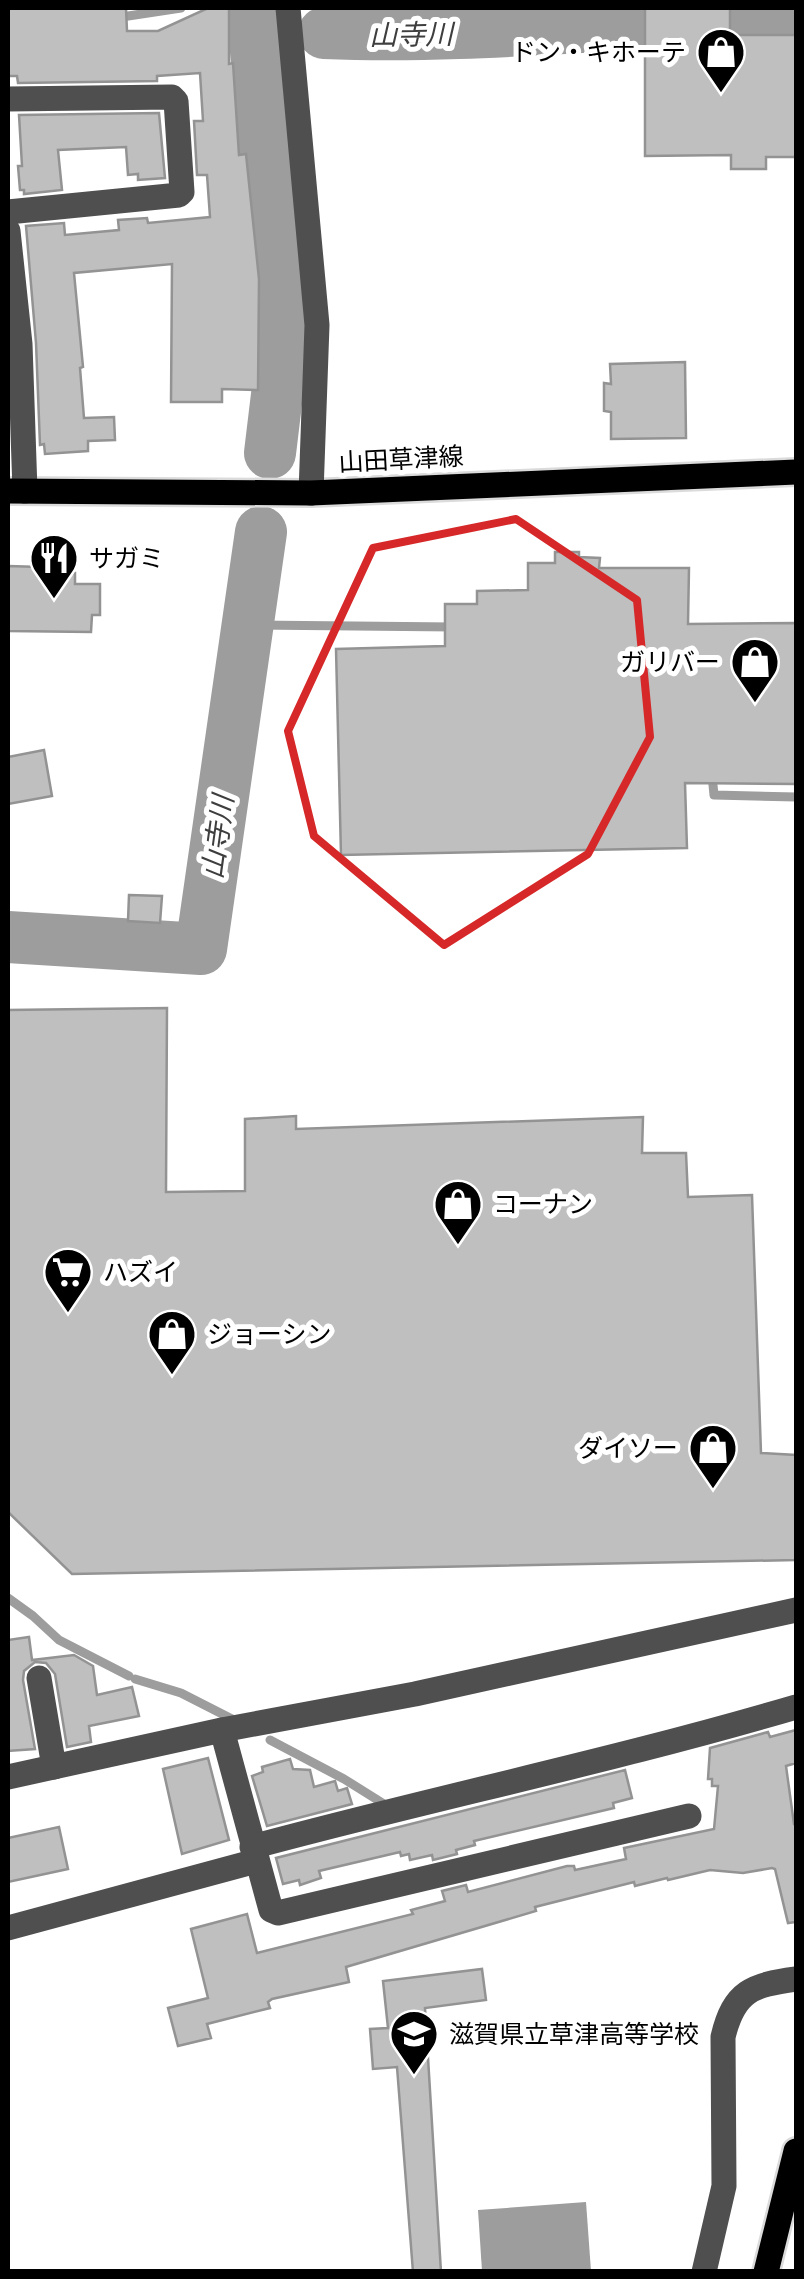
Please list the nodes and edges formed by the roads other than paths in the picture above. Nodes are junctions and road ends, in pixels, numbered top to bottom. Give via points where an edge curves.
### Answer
1 (288, 8) edge
2 (8, 99) edge
3 (8, 212) edge
4 (8, 231) edge
5 (14, 345) edge
6 (796, 472) edge
7 (16, 491) edge
8 (311, 493) junction
9 (796, 1610) edge
10 (38, 1678) dead end
11 (796, 1706) edge
12 (222, 1730) junction
13 (54, 1767) junction
14 (8, 1777) edge
15 (688, 1816) dead end
16 (254, 1854) junction
17 (8, 1928) edge
18 (796, 1979) edge
19 (796, 2150) edge
20 (704, 2272) edge
21 (766, 2272) edge

1 - 8 street via 317,325
2 - 3 street via 172,97 182,192
4 - 5 street
5 - 7 street
6 - 8 main road, 山田草津線
7 - 8 main road, 山田草津線
9 - 12 street
10 - 13 street
11 - 16 street via 396,1808
12 - 13 street
12 - 16 street
13 - 14 street
15 - 16 street via 278,1913 271,1910
16 - 17 street
18 - 20 street via 751,1990 729,2014 724,2186
19 - 21 main road

